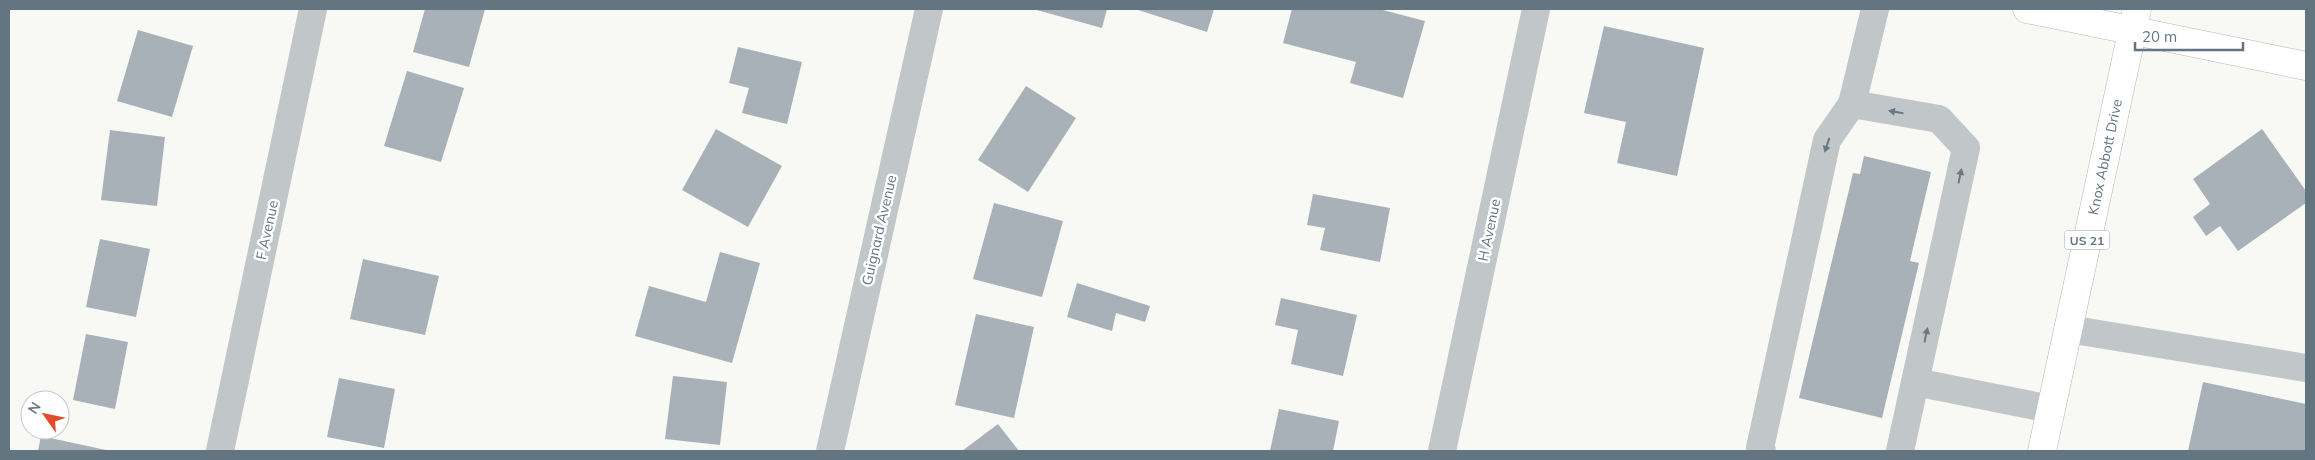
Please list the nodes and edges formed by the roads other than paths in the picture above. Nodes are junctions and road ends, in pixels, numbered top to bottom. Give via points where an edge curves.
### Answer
1 (313, 9) edge
2 (929, 9) edge
3 (1536, 9) edge
4 (1875, 9) edge
5 (2027, 9) edge
6 (2135, 19) edge
7 (2306, 66) edge
8 (1852, 104) junction
9 (2068, 329) junction
10 (2306, 368) edge
11 (1915, 382) junction
12 (2051, 409) junction
13 (220, 451) edge
14 (830, 451) edge
15 (1442, 451) edge
16 (1762, 451) edge
17 (1900, 451) edge
18 (2042, 451) edge

1 - 13 street, F Avenue
2 - 14 street, Guignard Avenue
3 - 15 street, H Avenue
4 - 8 street
5 - 6 main road
6 - 7 main road
6 - 9 main road, Knox Abbott Drive / US 21
11 -> 8 street via 1966,148 1939,119
8 -> 16 street via 1827,140 1760,448
9 - 10 street
9 - 12 main road, Knox Abbott Drive / US 21
11 - 12 street
11 - 17 street
12 - 18 main road, Knox Abbott Drive / US 21

